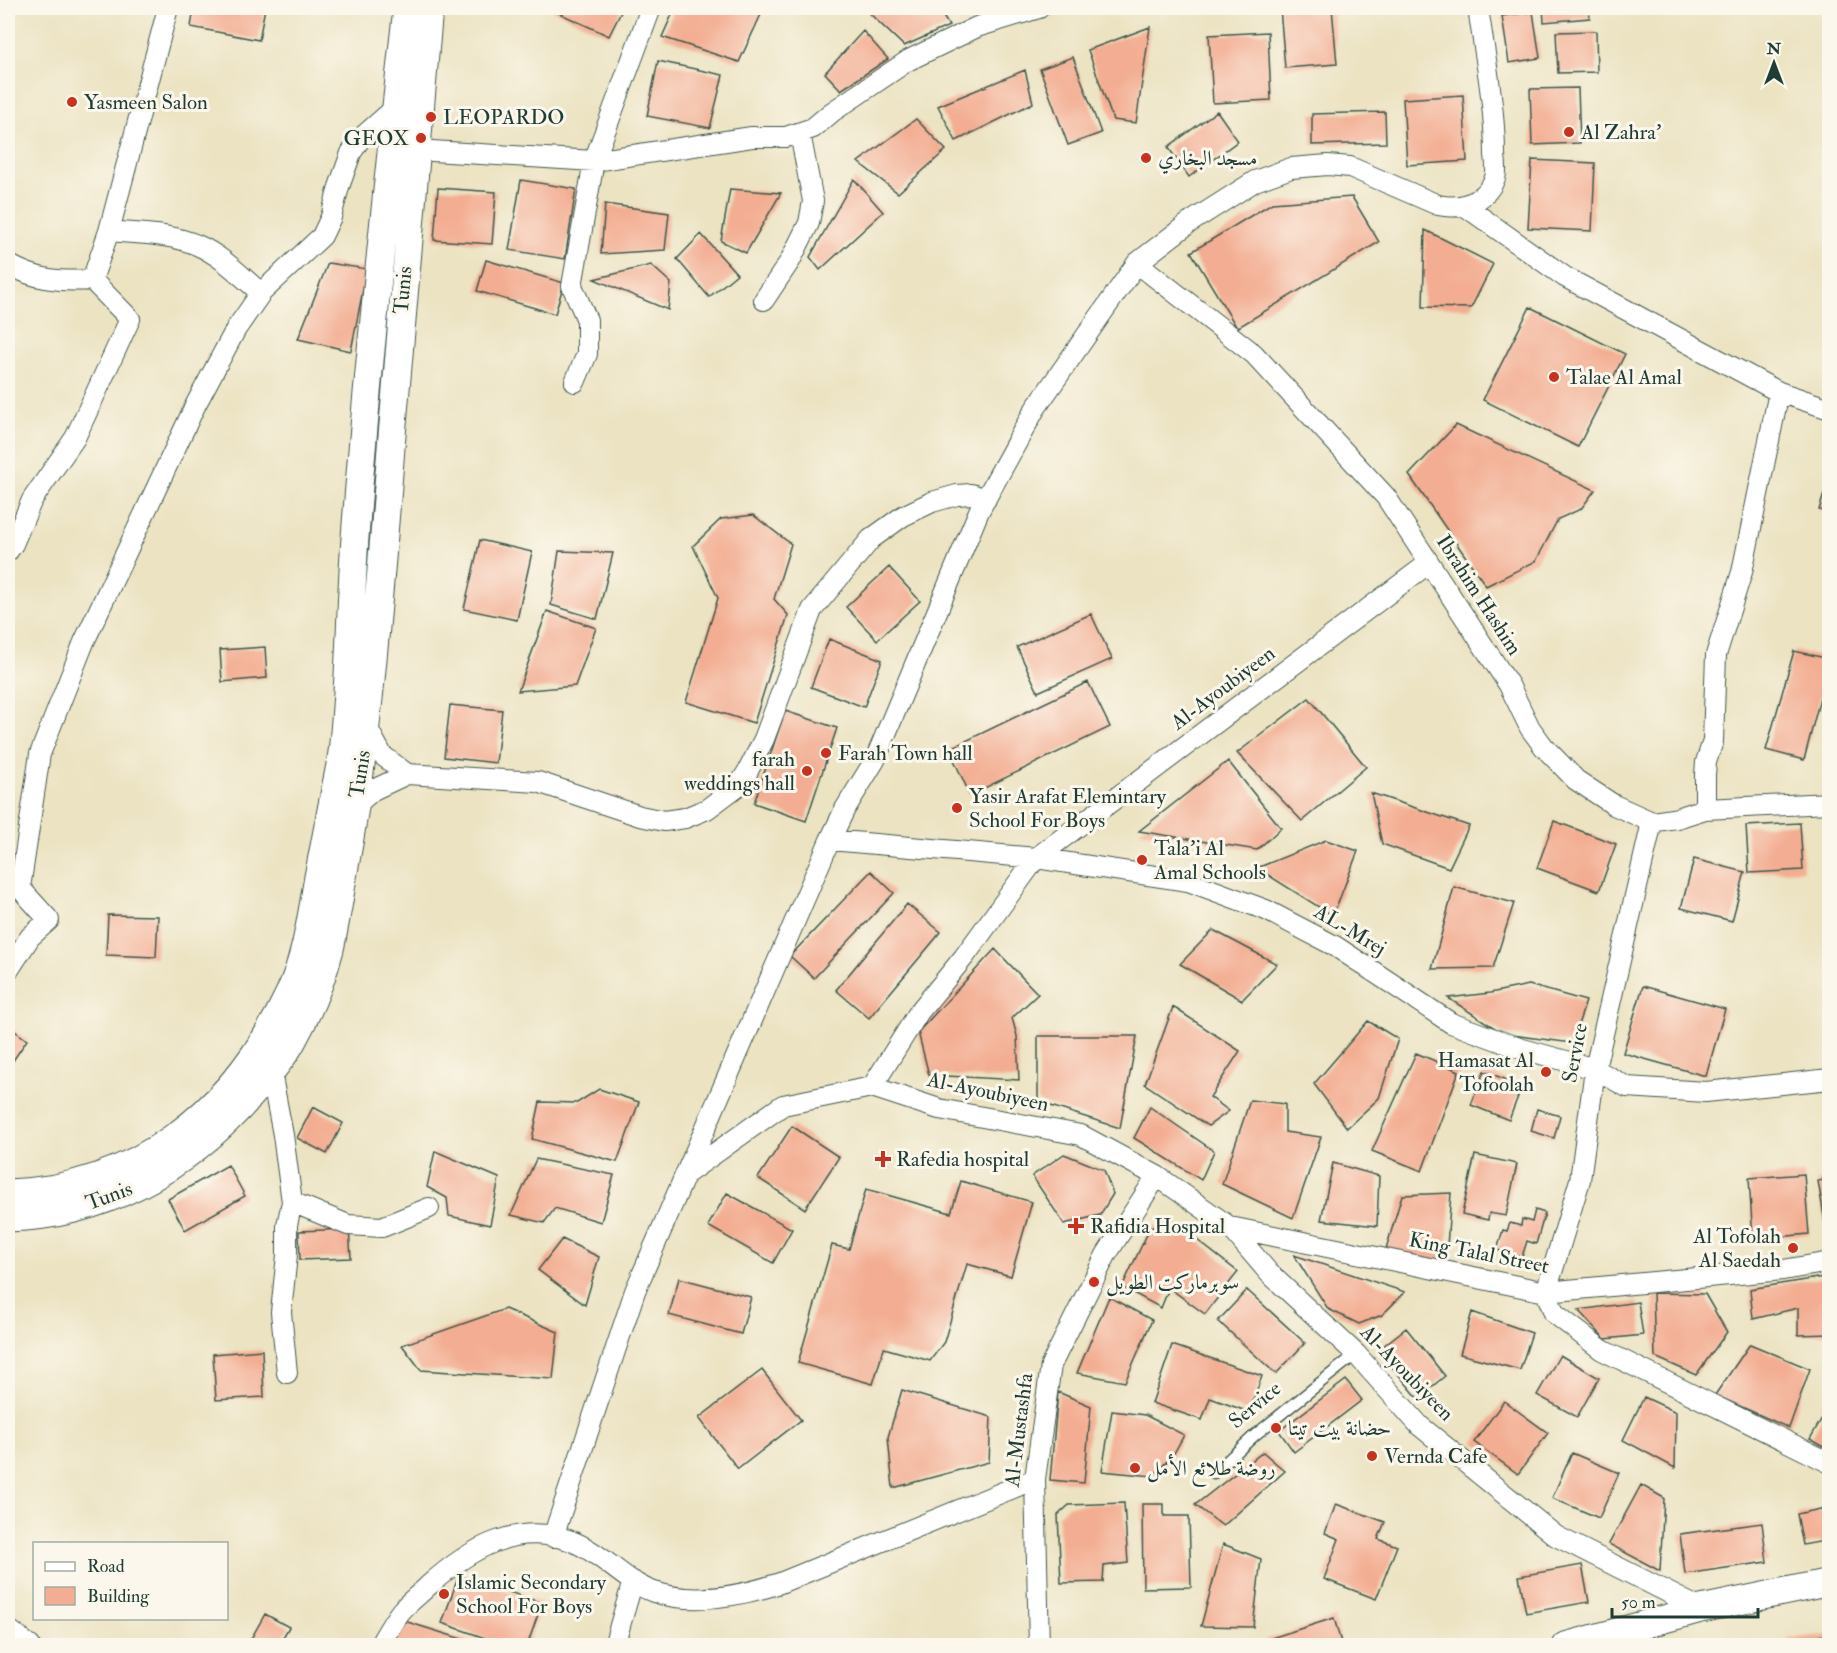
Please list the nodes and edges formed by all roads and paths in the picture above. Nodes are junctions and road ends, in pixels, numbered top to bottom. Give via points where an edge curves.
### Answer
1 (168, 8) edge
2 (407, 8) edge
3 (429, 8) edge
4 (651, 8) edge
5 (1039, 8) edge
6 (1478, 8) edge
7 (395, 108) junction
8 (800, 133) junction
9 (416, 150) junction
10 (594, 160) junction
11 (1465, 206) junction
12 (109, 231) junction
13 (1137, 263) junction
14 (8, 264) edge
15 (92, 280) junction
16 (261, 294) junction
17 (764, 300) dead end
18 (575, 382) dead end
19 (1779, 392) junction
20 (1830, 409) edge
21 (986, 499) junction
22 (8, 551) edge
23 (1429, 563) junction
24 (367, 727) junction
25 (407, 774) junction
26 (1830, 803) edge
27 (355, 807) junction
28 (1705, 809) junction
29 (1652, 822) junction
30 (830, 840) junction
31 (1036, 858) junction
32 (8, 971) edge
33 (1594, 1069) junction
34 (271, 1072) junction
35 (1830, 1079) edge
36 (872, 1087) junction
37 (686, 1174) junction
38 (1157, 1176) junction
39 (8, 1193) edge
40 (292, 1202) junction
41 (429, 1208) dead end
42 (8, 1218) edge
43 (1230, 1227) junction
44 (1830, 1262) edge
45 (1546, 1293) junction
46 (1356, 1353) junction
47 (287, 1373) dead end
48 (1830, 1463) edge
49 (1214, 1473) dead end
50 (1035, 1479) junction
51 (554, 1537) junction
52 (633, 1581) junction
53 (1830, 1582) edge
54 (1701, 1609) junction
55 (8, 1629) edge
56 (30, 1646) edge
57 (379, 1646) edge
58 (614, 1646) edge
59 (1038, 1646) edge
60 (1564, 1646) edge

1 - 12 street
2 - 7 main road
3 - 9 main road, Tunis
4 - 10 street
5 - 8 street via 977,27 909,60 813,128
6 - 11 street via 1495,131 1496,176 1479,200
7 - 16 street via 361,138 351,153 332,217 322,236
7 - 39 main road via 355,539 343,746 305,949 269,1032 245,1069 214,1104 180,1132 144,1157 105,1176 60,1189
8 - 10 street
8 - 17 street via 813,201 809,222 790,261
9 - 10 street
9 - 24 main road, Tunis
10 - 18 street via 572,286 587,320 587,354
11 - 13 street via 1438,204 1350,167 1291,168 1256,181 1189,223
11 - 19 street via 1564,278
12 - 15 street
12 - 16 street via 170,236 198,245
13 - 21 street via 1035,409
13 - 23 street, Ibrahim Hashim via 1254,354 1386,497
14 - 15 street via 41,279
15 - 22 street via 130,319 75,438 32,500
16 - 32 street via 236,329 196,404 84,642 40,754 20,888 49,920 30,937
19 - 20 street
19 - 28 street via 1742,572 1716,655 1713,741 1706,768
21 - 25 street via 971,494 932,502 903,516 871,539 812,610 764,739 748,771 739,785 707,809 664,821 538,782
21 - 30 street via 875,760
23 - 29 street, Ibrahim Hashim via 1509,685 1544,747 1594,793
23 - 31 street, Al-Ayoubiyeen
24 - 25 street via 382,755
24 - 27 main road, Tunis
25 - 27 street via 374,790
26 - 28 street
27 - 34 main road, Tunis via 330,950 309,1008 291,1045
28 - 29 street
29 - 33 street, Service
30 - 31 street, AL-Mrej
30 - 37 street
31 - 33 street, AL-Mrej via 1188,881 1266,910 1335,946 1451,1023
31 - 36 street, Al-Ayoubiyeen via 919,1012
33 - 35 street, AL-Mrej via 1627,1087 1706,1092
33 - 45 street, Service via 1580,1180
34 - 40 street
34 - 42 main road, Tunis via 219,1128 170,1168 128,1192 72,1209
36 - 37 street via 783,1105
36 - 38 street, Al-Ayoubiyeen via 939,1109 1081,1135
37 - 51 street via 635,1291
38 - 43 street, Al-Ayoubiyeen
38 - 50 street, Al-Mustashfa via 1106,1255 1051,1365
40 - 41 street via 348,1225 382,1227
40 - 47 street via 281,1312
43 - 45 street, King Talal Street
43 - 46 street, Al-Ayoubiyeen via 1269,1273
44 - 45 street, King Talal Street
45 - 48 street via 1554,1313 1602,1350
46 - 49 lane, Service
46 - 54 street, Al-Ayoubiyeen via 1420,1426 1556,1536
50 - 52 street via 762,1589 697,1597 653,1592
50 - 59 street, Al-Mustashfa
51 - 52 street via 577,1543
51 - 57 street via 512,1536 461,1558 401,1612
52 - 58 street
53 - 54 main road
54 - 60 main road
55 - 56 street

